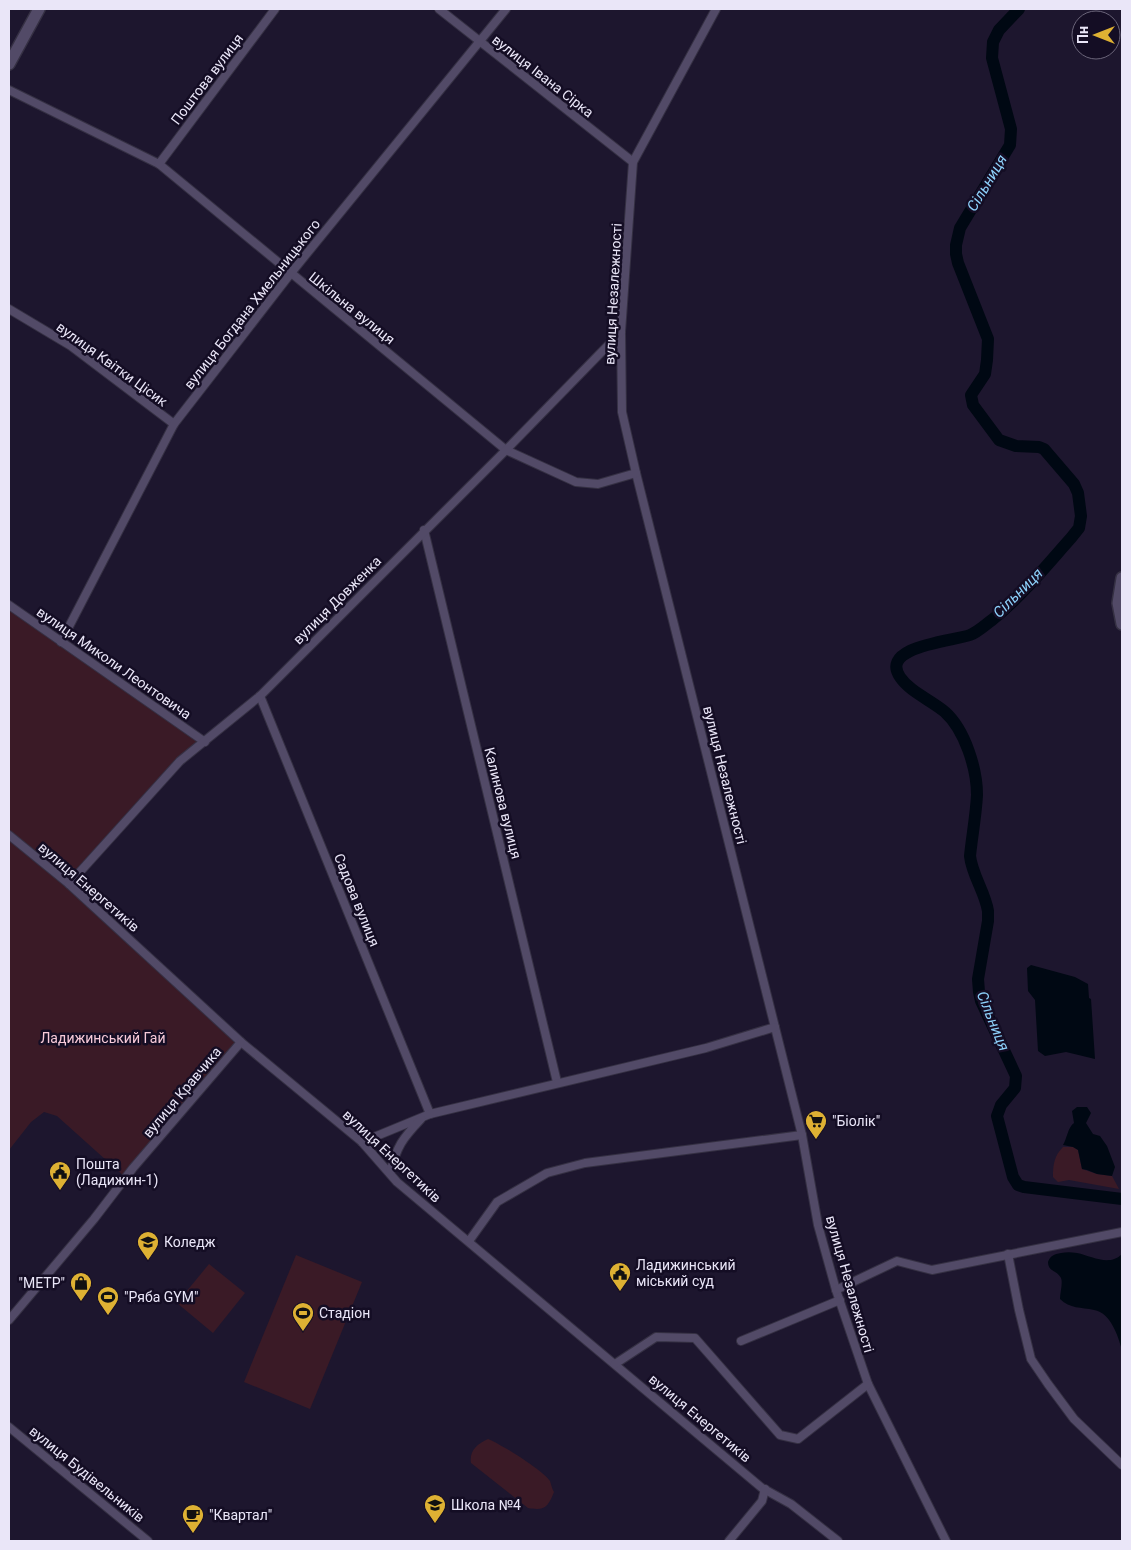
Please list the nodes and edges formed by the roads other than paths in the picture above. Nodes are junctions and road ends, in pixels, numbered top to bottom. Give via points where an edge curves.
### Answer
1 (39, 9) edge
2 (275, 9) edge
3 (439, 9) edge
4 (506, 9) edge
5 (716, 9) edge
6 (480, 42) junction
7 (9, 64) edge
8 (9, 90) edge
9 (632, 162) junction
10 (159, 164) junction
11 (290, 273) junction
12 (9, 309) edge
13 (620, 332) junction
14 (174, 424) junction
15 (506, 450) junction
16 (636, 473) junction
17 (424, 530) junction
18 (1122, 578) edge
19 (9, 605) edge
20 (1122, 624) edge
21 (61, 642) junction
22 (260, 696) junction
23 (204, 742) junction
24 (9, 835) edge
25 (69, 884) junction
26 (775, 1027) junction
27 (241, 1042) junction
28 (557, 1082) junction
29 (427, 1116) junction
30 (802, 1135) junction
31 (362, 1142) junction
32 (390, 1173) junction
33 (1122, 1232) edge
34 (469, 1241) junction
35 (1008, 1254) junction
36 (836, 1290) junction
37 (840, 1300) junction
38 (9, 1320) edge
39 (742, 1341) dead end
40 (616, 1364) junction
41 (868, 1384) junction
42 (9, 1427) edge
43 (1122, 1465) edge
44 (765, 1489) junction
45 (148, 1541) edge
46 (729, 1541) edge
47 (838, 1541) edge
48 (946, 1541) edge

1 - 7 street
2 - 10 street, Поштова вулиця
3 - 6 street, вулиця Івана Сірка
4 - 6 street, вулиця Богдана Хмельницького
5 - 9 street, вулиця Незалежності
6 - 9 street, вулиця Івана Сірка
6 - 11 street, вулиця Богдана Хмельницького
8 - 10 street, Шкільна вулиця
9 - 13 street, вулиця Незалежності
10 - 11 street, Шкільна вулиця
11 - 14 street, вулиця Богдана Хмельницького
11 - 15 street, Шкільна вулиця
12 - 14 street, вулиця Квітки Цісик via 71,346
13 - 15 street, вулиця Довженка
13 - 16 street, вулиця Незалежності via 622,412
14 - 21 street, вулиця Богдана Хмельницького
15 - 16 street, Шкільна вулиця via 576,482 598,484
15 - 17 street, вулиця Довженка
16 - 26 street, вулиця Незалежності
17 - 22 street, вулиця Довженка
17 - 28 street, Калинова вулиця
18 - 20 street via 1118,603
19 - 21 street, вулиця Миколи Леонтовича
21 - 23 street, вулиця Миколи Леонтовича
22 - 23 street, вулиця Довженка
22 - 29 street, Садова вулиця
23 - 25 street, вулиця Довженка via 180,762
24 - 25 street, вулиця Енергетиків
25 - 27 street, вулиця Енергетиків
26 - 28 street via 706,1048
26 - 30 street, вулиця Незалежності
27 - 31 street, вулиця Енергетиків
27 - 38 street, вулиця Кравчика
28 - 29 street
29 - 31 street
29 - 32 street via 403,1137
30 - 34 street via 585,1163 547,1173 497,1202
30 - 36 street, вулиця Незалежності via 818,1225
31 - 32 street, вулиця Енергетиків
32 - 34 street, вулиця Енергетиків
33 - 35 street
34 - 40 street, вулиця Енергетиків
35 - 36 street via 932,1270 898,1261
35 - 43 street via 1031,1359 1074,1419
36 - 37 street, вулиця Незалежності
37 - 39 street
37 - 41 street, вулиця Незалежності
40 - 41 street via 656,1336 695,1338 780,1436 798,1439
40 - 44 street, вулиця Енергетиків
41 - 48 street, вулиця Незалежності
42 - 45 street, вулиця Будівельників
44 - 46 street via 762,1501
44 - 47 street, вулиця Енергетиків via 791,1504

